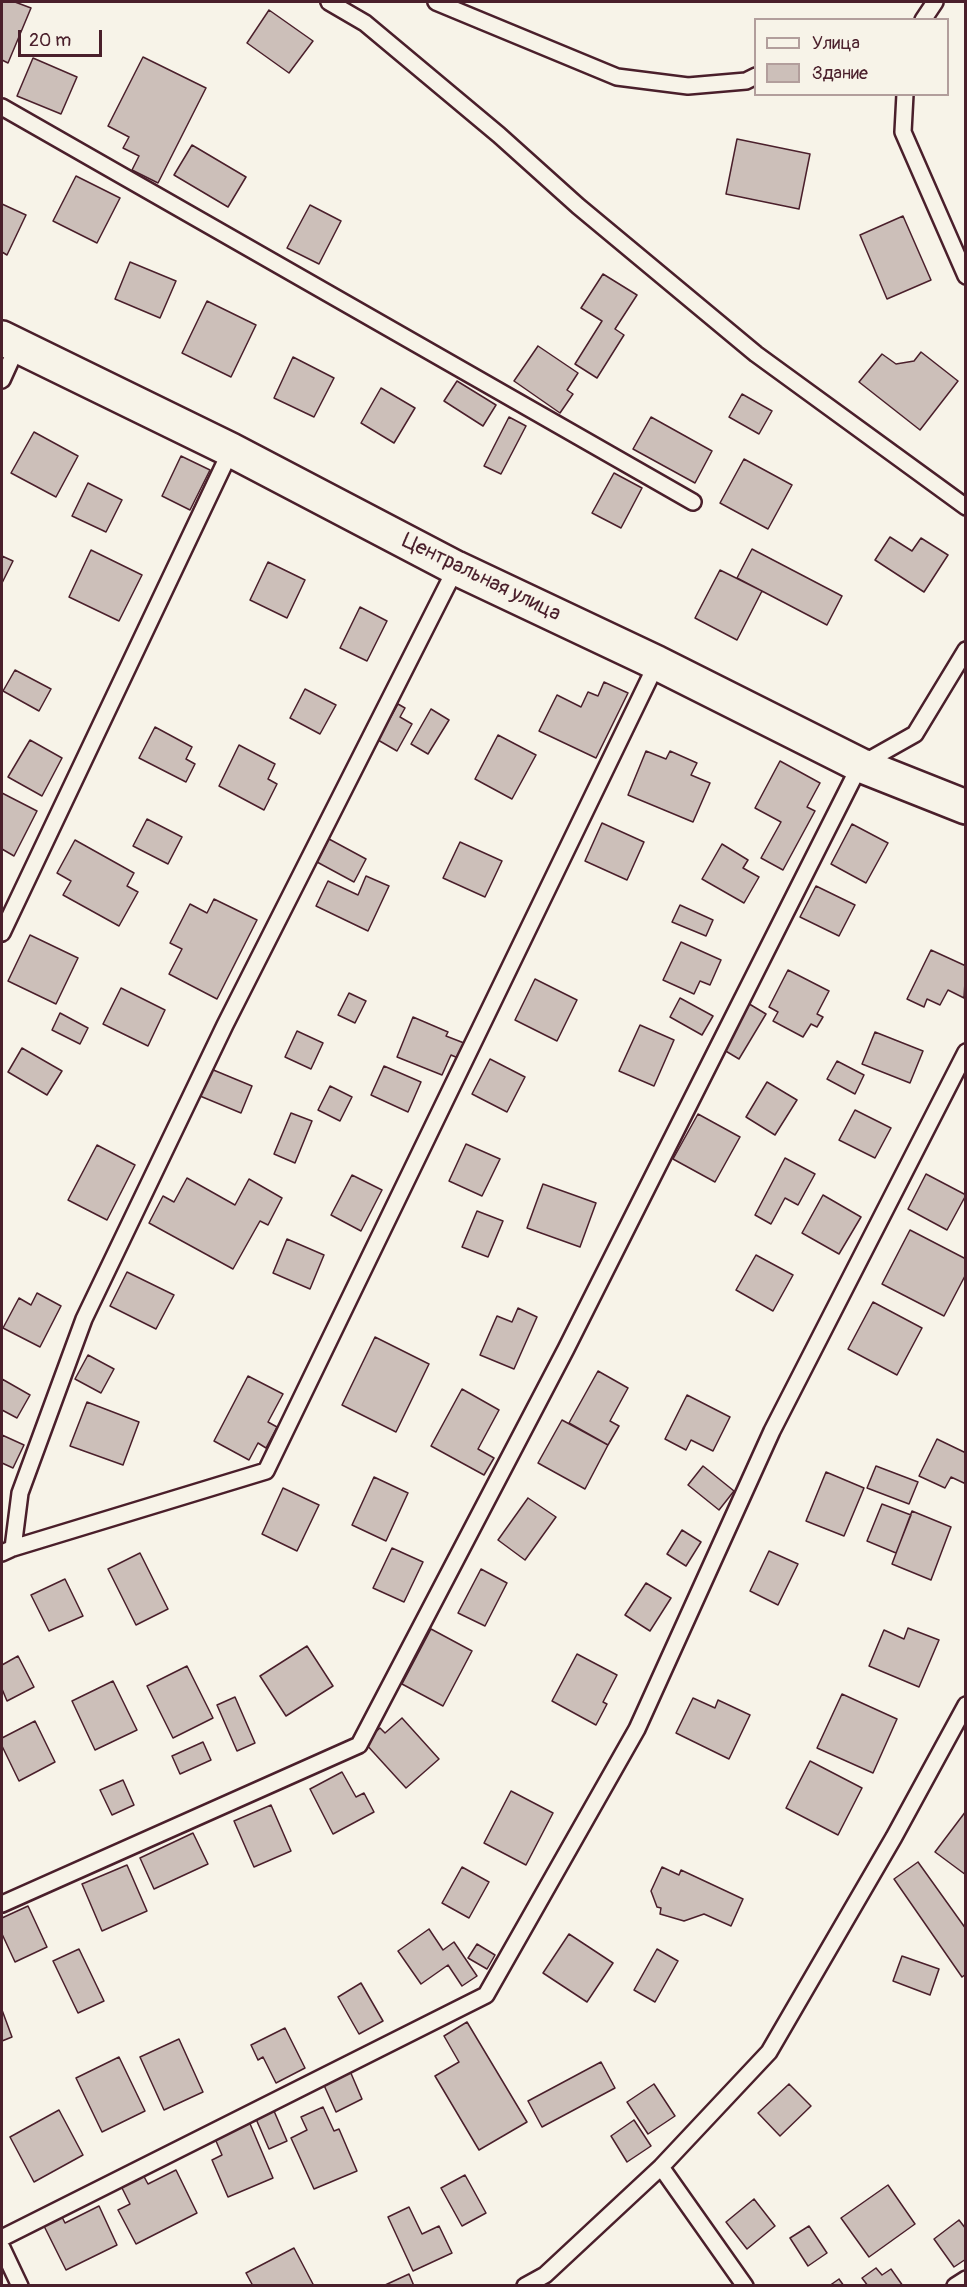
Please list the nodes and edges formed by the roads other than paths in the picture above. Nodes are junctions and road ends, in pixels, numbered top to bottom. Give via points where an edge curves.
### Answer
1 (329, 2) edge
2 (436, 2) edge
3 (935, 2) edge
4 (924, 18) edge
5 (754, 77) edge
6 (905, 96) edge
7 (2, 107) edge
8 (966, 276) edge
9 (9, 343) edge
10 (2, 380) edge
11 (231, 450) junction
12 (693, 502) dead end
13 (966, 507) edge
14 (456, 568) junction
15 (966, 650) edge
16 (657, 663) junction
17 (860, 765) junction
18 (966, 807) edge
19 (2, 933) edge
20 (966, 1052) edge
21 (7, 1550) edge
22 (966, 1705) edge
23 (2, 1904) edge
24 (661, 2167) junction
25 (2, 2238) edge
26 (2, 2248) edge
27 (966, 2279) edge
28 (20, 2286) edge
29 (525, 2286) edge
30 (745, 2286) edge
31 (955, 2286) edge

1 - 13 lane via 365,22 756,354
2 - 5 lane via 617,77 688,86
3 - 4 lane
6 - 8 lane via 903,132
7 - 12 lane
9 - 10 lane
9 - 11 street, Центральная улица
11 - 14 street, Центральная улица
11 - 19 lane
14 - 16 street, Центральная улица
14 - 21 lane via 225,1025 84,1319 20,1493
15 - 17 lane via 915,734
16 - 17 street, Центральная улица
16 - 21 lane via 266,1471
17 - 18 street, Центральная улица
17 - 23 lane via 566,1349 359,1745
20 - 25 lane via 771,1431 637,1729 486,1995
22 - 24 lane via 894,1838 769,2052
24 - 29 lane via 545,2275
24 - 30 lane
26 - 28 lane
27 - 31 lane

